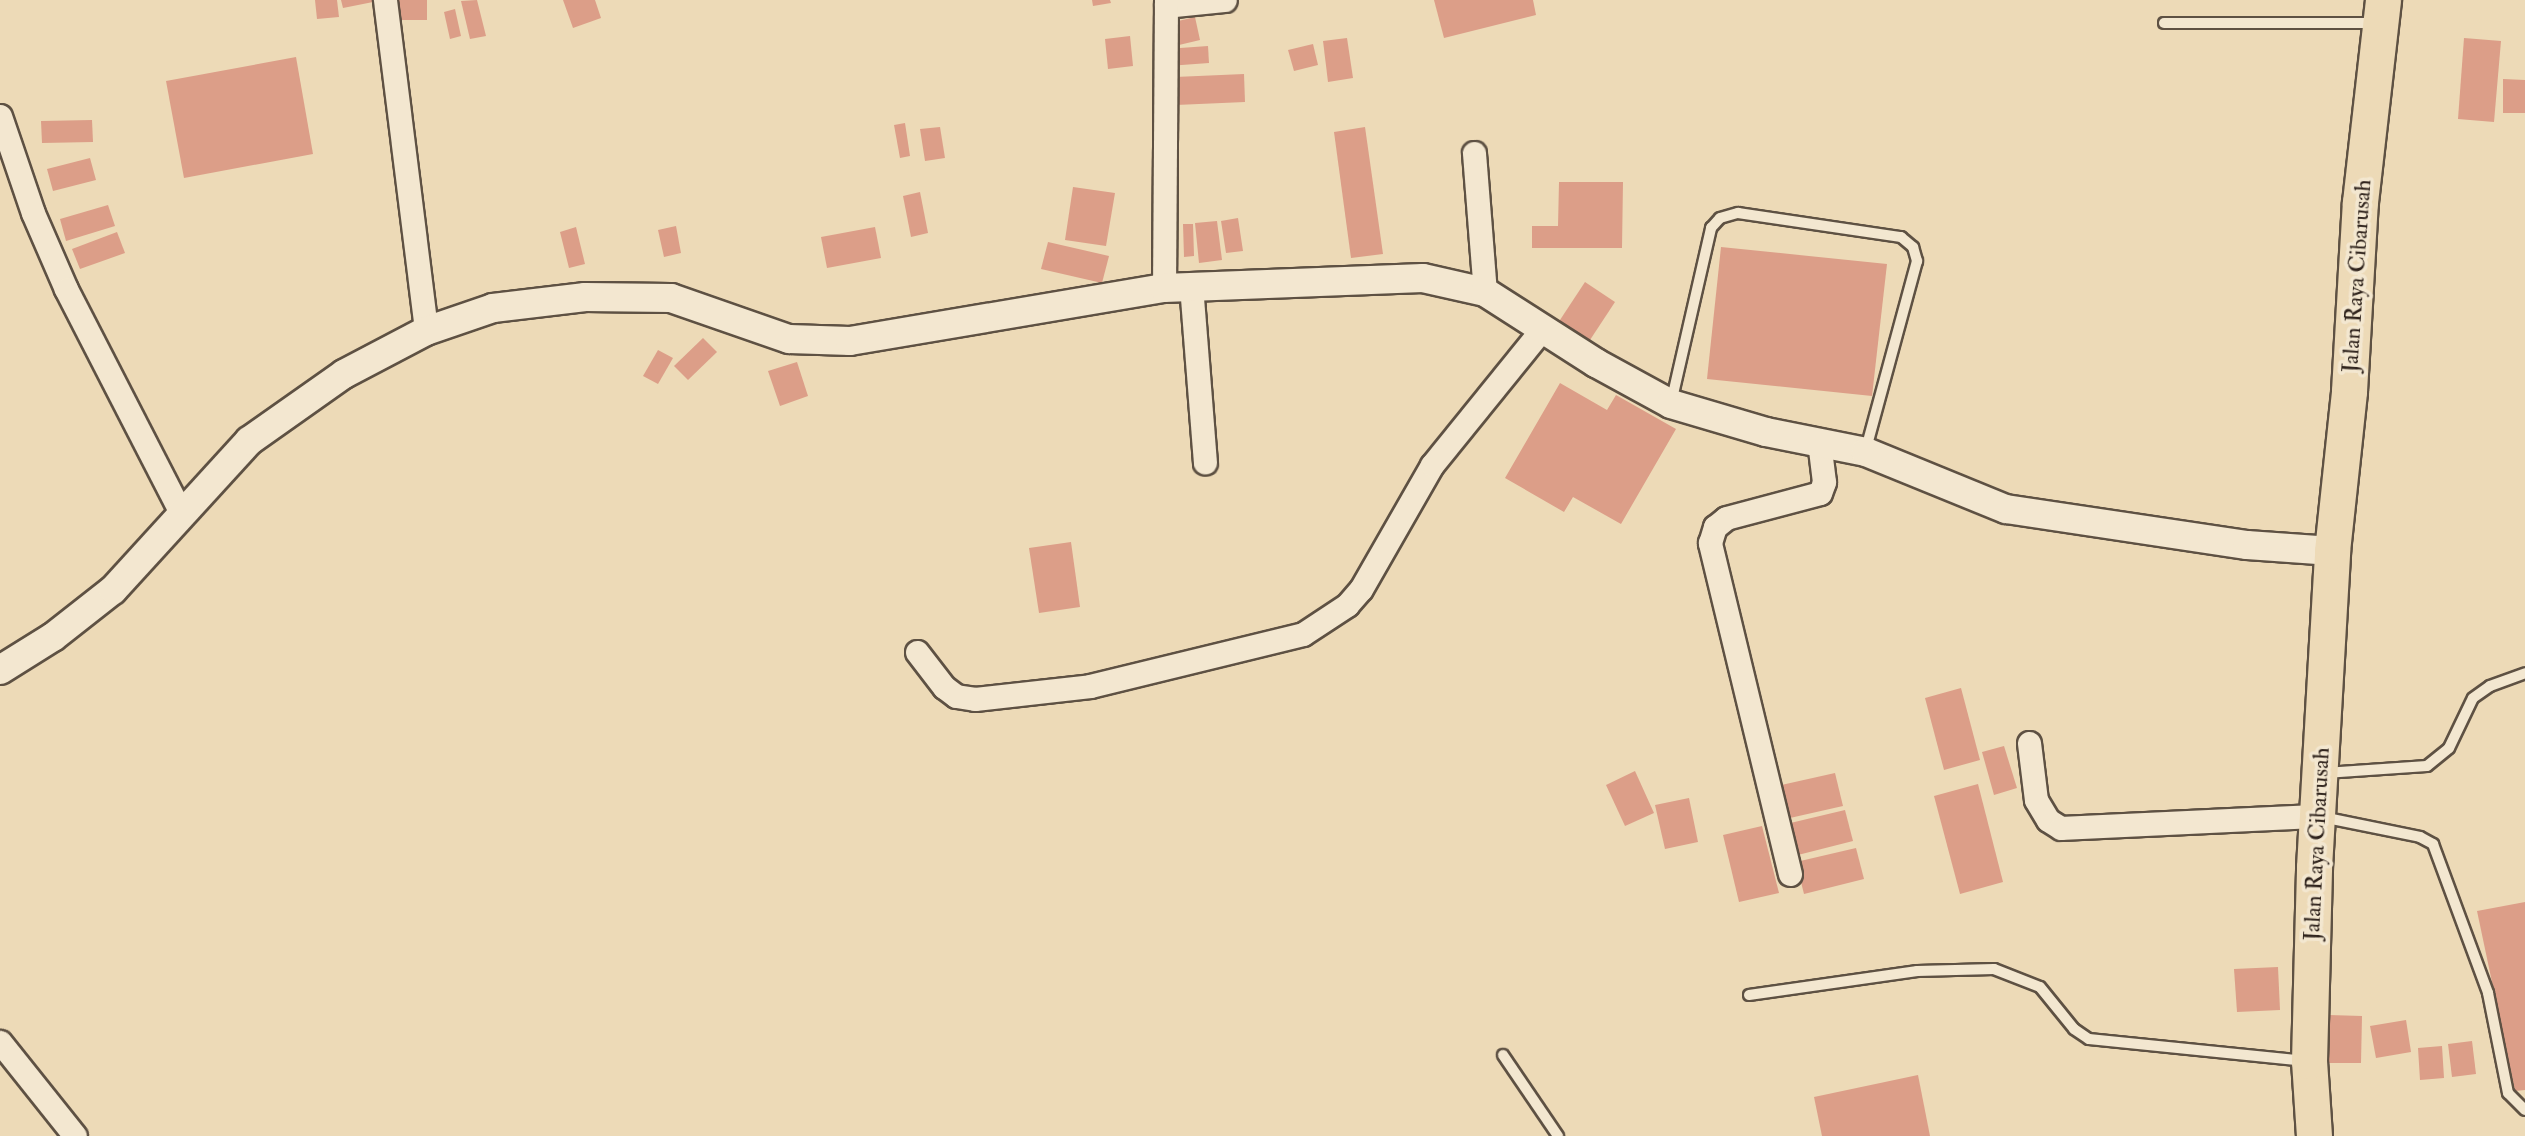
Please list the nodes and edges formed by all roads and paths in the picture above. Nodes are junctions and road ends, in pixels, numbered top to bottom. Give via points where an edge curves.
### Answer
1 (385, 0) edge
2 (1225, 0) edge
3 (1166, 3) edge
4 (2377, 8) edge
5 (2164, 23) dead end
6 (0, 116) edge
7 (1474, 153) dead end
8 (1178, 286) junction
9 (1485, 292) junction
10 (1543, 328) junction
11 (426, 331) junction
12 (1671, 404) junction
13 (1819, 443) junction
14 (1866, 452) junction
15 (1205, 462) dead end
16 (181, 513) junction
17 (2332, 551) junction
18 (917, 652) dead end
19 (0, 670) edge
20 (2525, 673) edge
21 (2029, 743) dead end
22 (2322, 773) junction
23 (2319, 816) junction
24 (1790, 874) dead end
25 (1749, 995) dead end
26 (0, 1042) edge
27 (1503, 1055) dead end
28 (2309, 1061) junction
29 (2525, 1110) edge
30 (75, 1136) edge
31 (1559, 1136) edge
32 (2314, 1136) edge

1 - 11 street
2 - 3 street
3 - 8 street
4 - 5 lane
4 - 17 main road, Jalan Raya Cibarusah via 2349,391
6 - 16 street via 33,213 66,289
7 - 9 street
8 - 9 street via 1404,276
8 - 11 street via 850,341 789,339 698,305 627,295 493,309
8 - 15 street
9 - 10 street
10 - 12 street
10 - 18 street via 1432,465 1361,589 1347,605 1303,634 1090,687 975,699 956,696 944,687
11 - 16 street via 298,404 249,441
12 - 13 street
12 - 14 lane via 1711,228 1720,218 1738,213 1901,237 1913,247 1917,261
13 - 14 street
13 - 24 street via 1824,482 1820,493 1726,518 1715,527 1710,543
14 - 17 street via 2006,509 2247,545
16 - 19 street via 113,590 53,637
17 - 22 main road, Jalan Raya Cibarusah
20 - 22 lane via 2473,698 2449,748 2427,766
21 - 23 street via 2036,800 2048,820 2061,828
22 - 23 main road, Jalan Raya Cibarusah
23 - 28 main road, Jalan Raya Cibarusah
23 - 29 lane via 2420,837 2433,844 2481,969 2508,1093
25 - 28 lane via 1917,971 1994,969 2040,987 2074,1029 2089,1039
26 - 30 street
27 - 31 lane
28 - 32 main road, Jalan Raya Cibarusah

